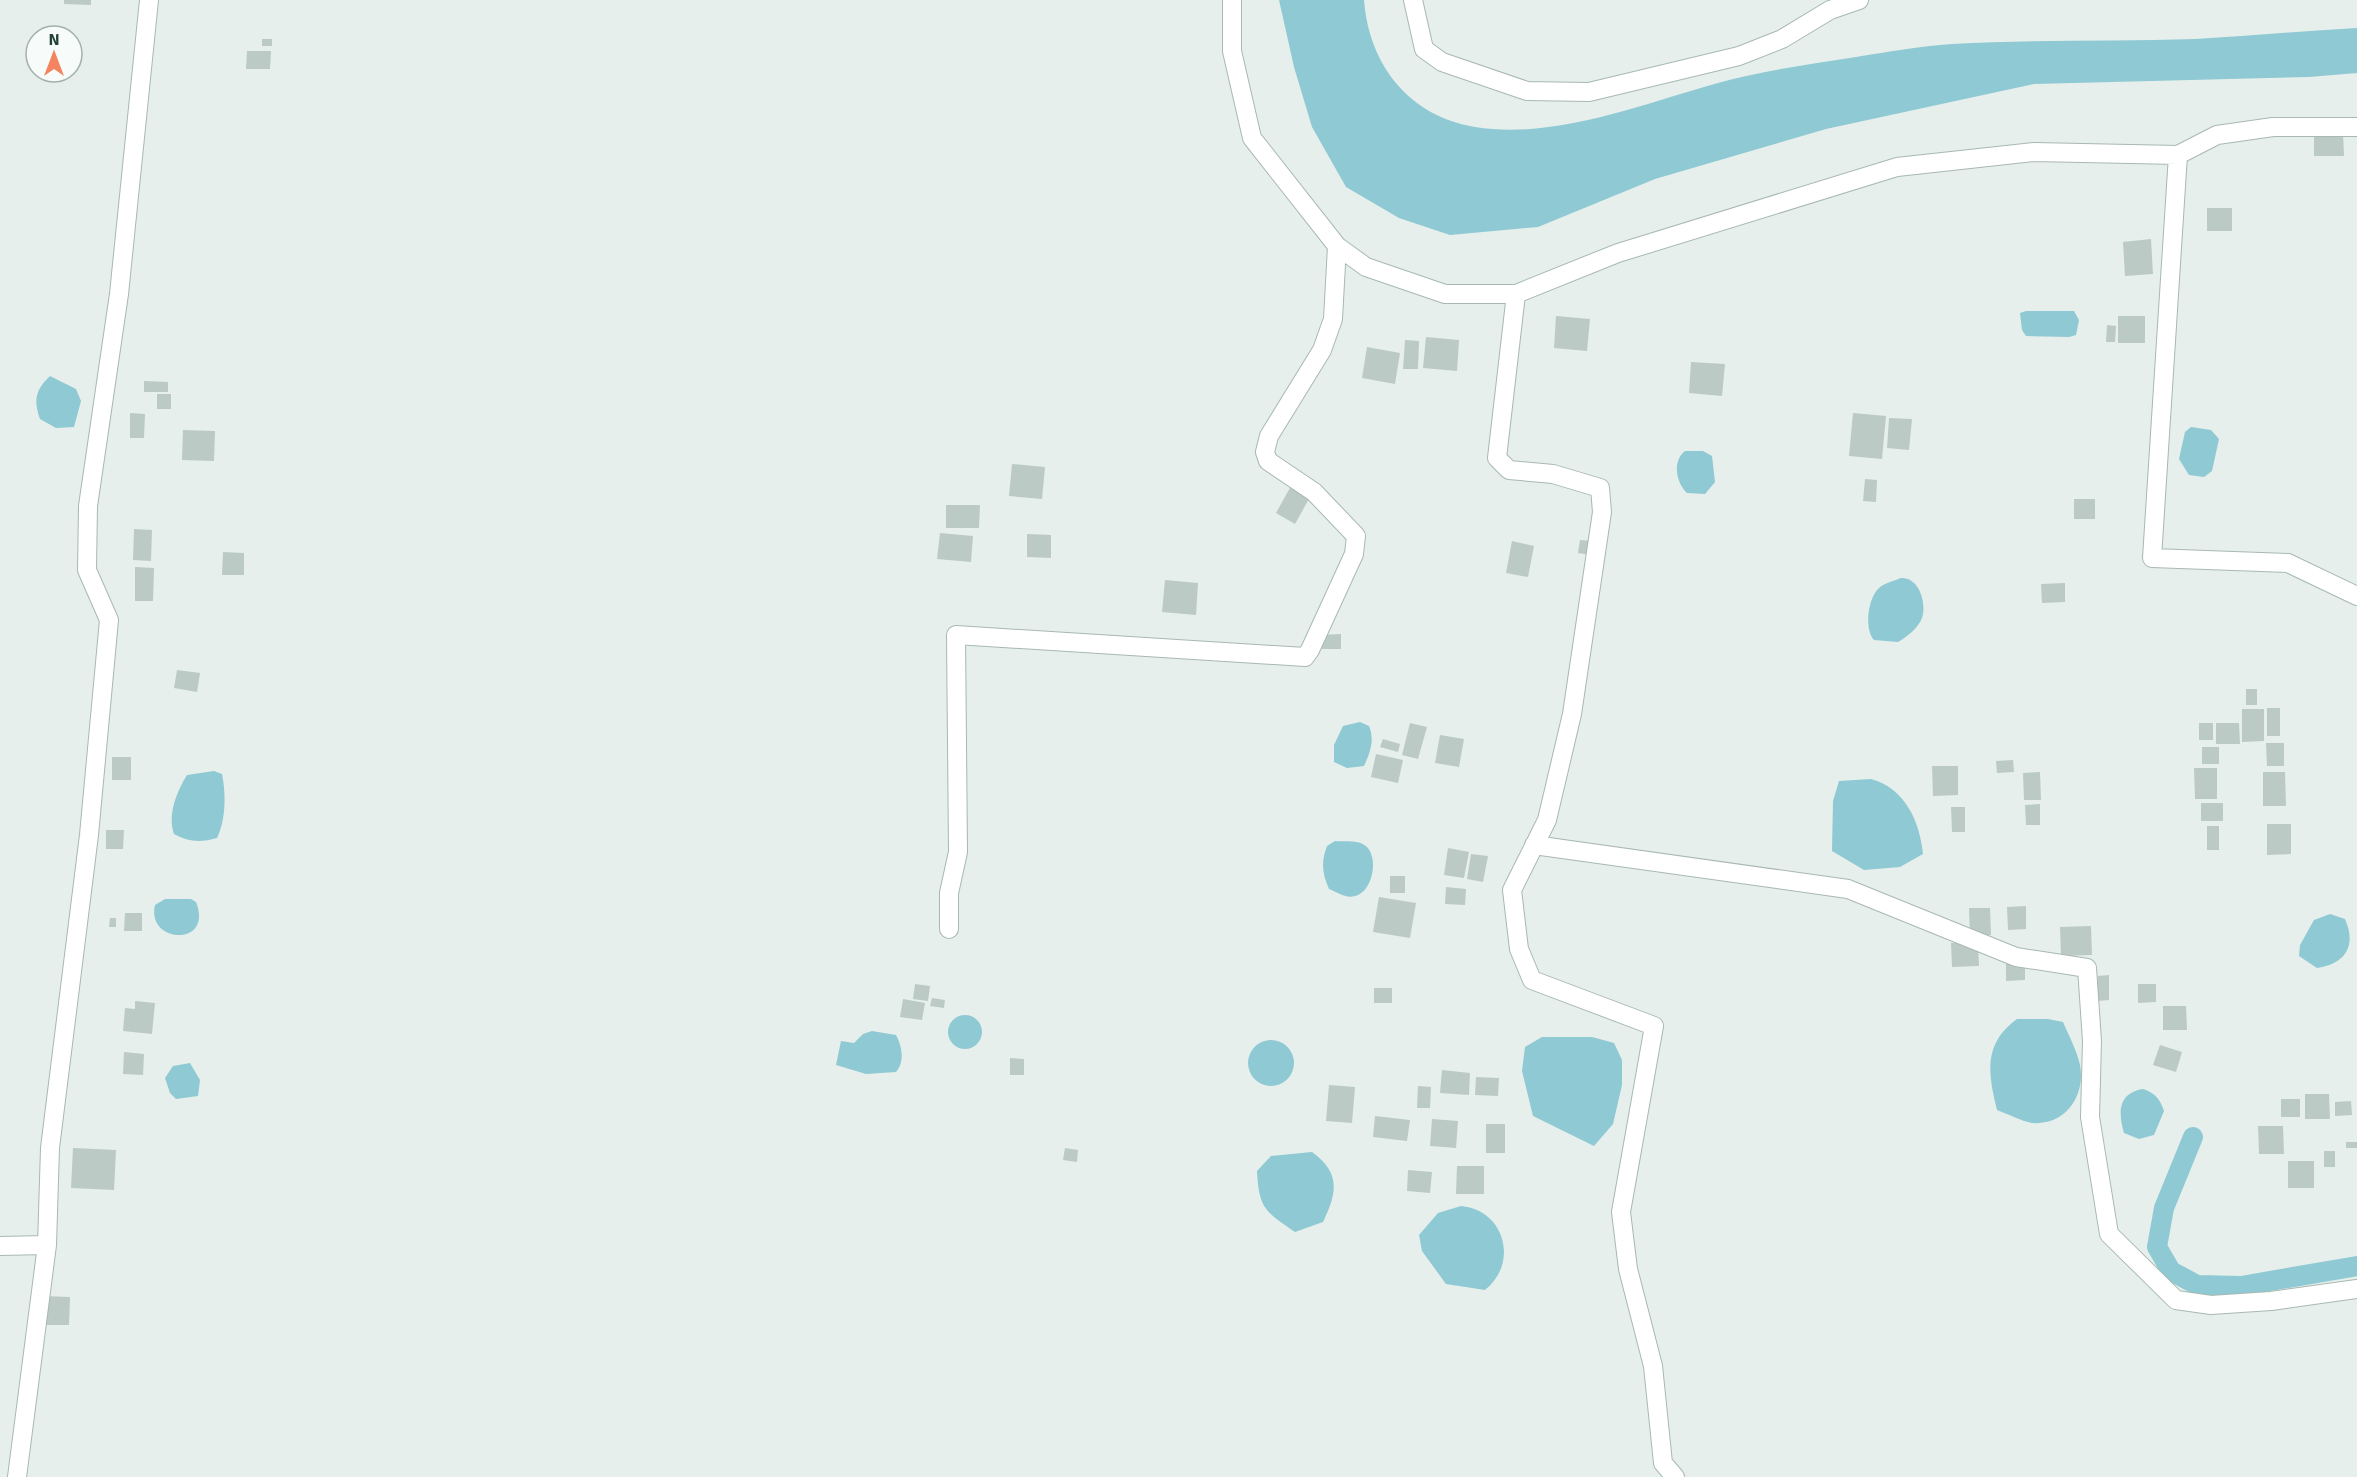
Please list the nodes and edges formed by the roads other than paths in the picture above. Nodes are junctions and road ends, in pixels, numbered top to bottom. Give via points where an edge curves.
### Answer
1 (149, 0) edge
2 (1232, 0) edge
3 (1413, 0) edge
4 (1859, 0) edge
5 (1829, 5) edge
6 (2357, 127) edge
7 (2178, 155) junction
8 (1337, 246) junction
9 (1516, 294) junction
10 (2357, 597) edge
11 (1534, 845) junction
12 (949, 929) dead end
13 (47, 1245) junction
14 (0, 1246) edge
15 (2357, 1289) edge
16 (17, 1477) edge
17 (1675, 1477) edge

1 - 13 street via 119,294 88,506 87,570 109,620 89,835 50,1148
2 - 8 street via 1232,51 1252,138
3 - 5 street via 1424,49 1442,62 1527,91 1589,92 1739,57 1782,39
4 - 5 street
6 - 7 street via 2273,127 2217,135
7 - 9 street via 2034,152 1897,167 1618,253
7 - 10 street via 2152,558 2288,562
8 - 9 street via 1366,267 1444,294
8 - 12 street via 1334,319 1322,350 1269,436 1264,452 1268,461 1314,492 1356,536 1354,554 1310,650 1305,657 956,635 958,852 950,893
9 - 11 street via 1497,458 1509,470 1553,474 1600,488 1602,512 1572,714 1547,820
11 - 15 street via 1848,889 2016,957 2087,968 2092,1041 2090,1117 2109,1234 2176,1300 2221,1305
11 - 17 street via 1512,890 1518,949 1532,980 1654,1026 1620,1212 1628,1269 1653,1366 1664,1463
13 - 14 street
13 - 16 street

